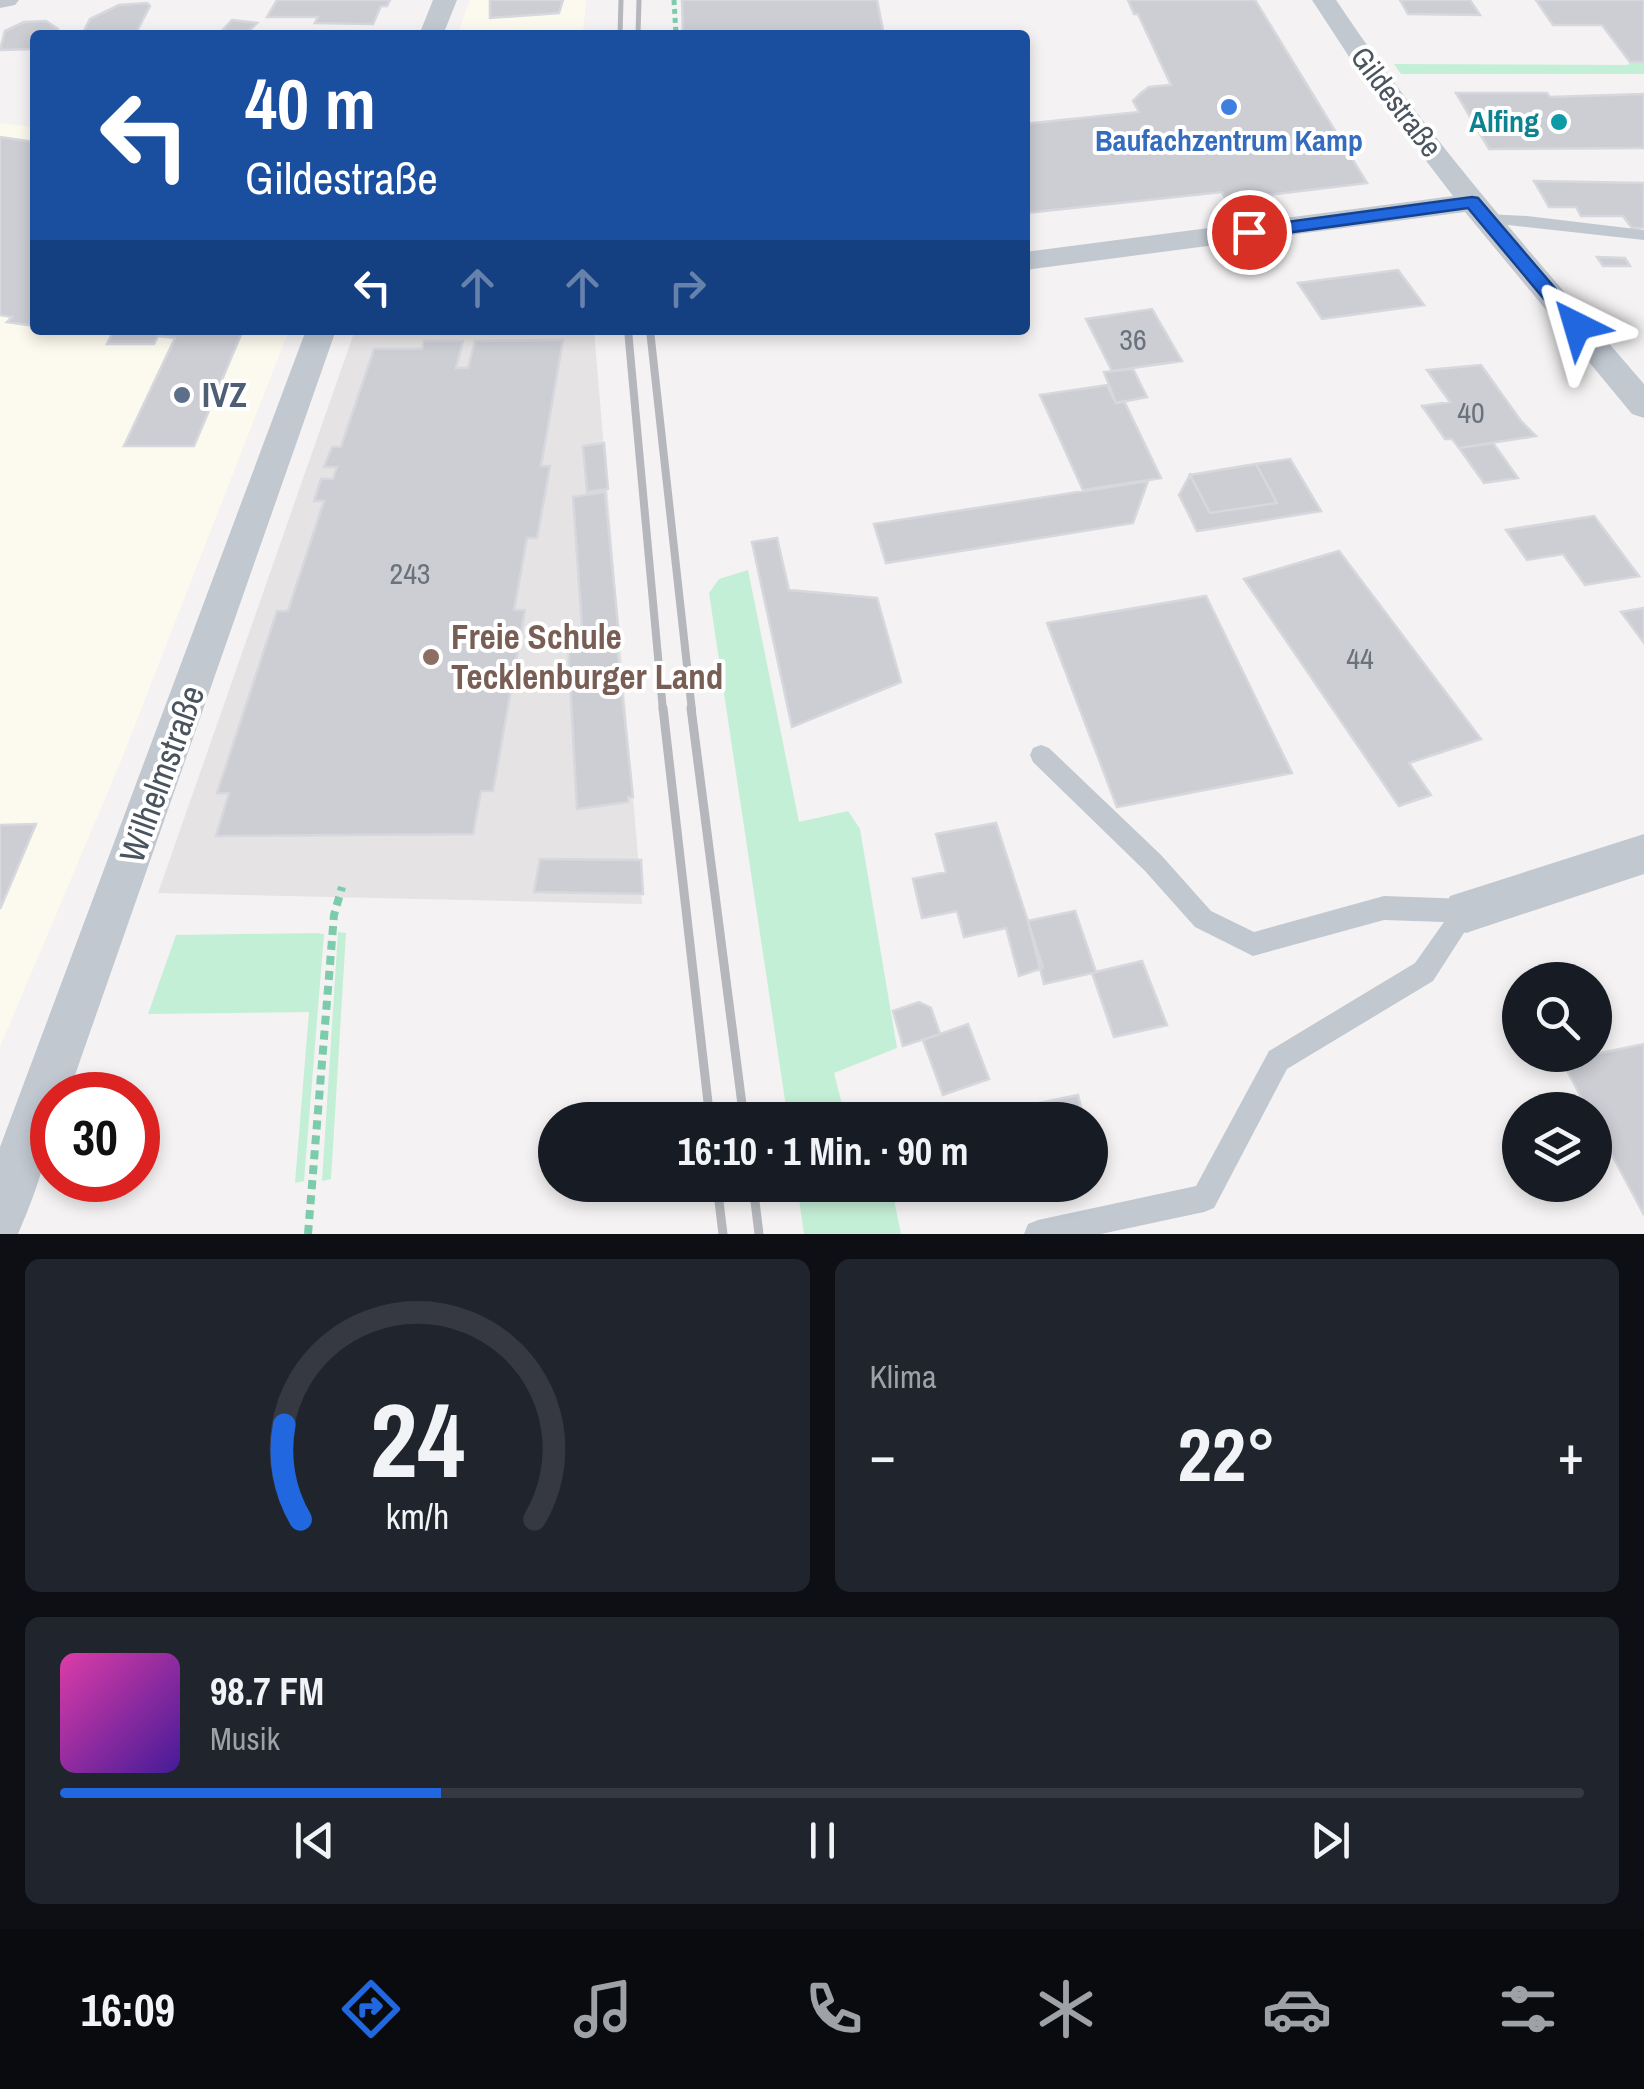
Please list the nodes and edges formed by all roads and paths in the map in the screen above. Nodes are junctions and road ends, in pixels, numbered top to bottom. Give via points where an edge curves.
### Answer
1 (446, 0) edge
2 (674, 0) edge
3 (1324, 0) edge
4 (433, 30) edge
5 (676, 30) edge
6 (1480, 210) junction
7 (1644, 235) edge
8 (1030, 259) edge
9 (318, 335) edge
10 (1644, 406) edge
11 (1040, 755) dead end
12 (1644, 854) edge
13 (342, 888) dead end
14 (1466, 910) junction
15 (0, 1216) edge
16 (308, 1234) edge
17 (1038, 1234) edge

1 - 4 street
2 - 5 path
3 - 6 street, Gildestraße via 1374,76
6 - 7 lane via 1606,235
6 - 8 street, Gildestraße
6 - 10 street, Gildestraße
9 - 15 street, Wilhelmstraße
11 - 14 lane via 1203,920 1252,944 1384,908
12 - 14 street
13 - 16 path via 334,915
14 - 17 lane via 1424,972 1278,1060 1204,1198

